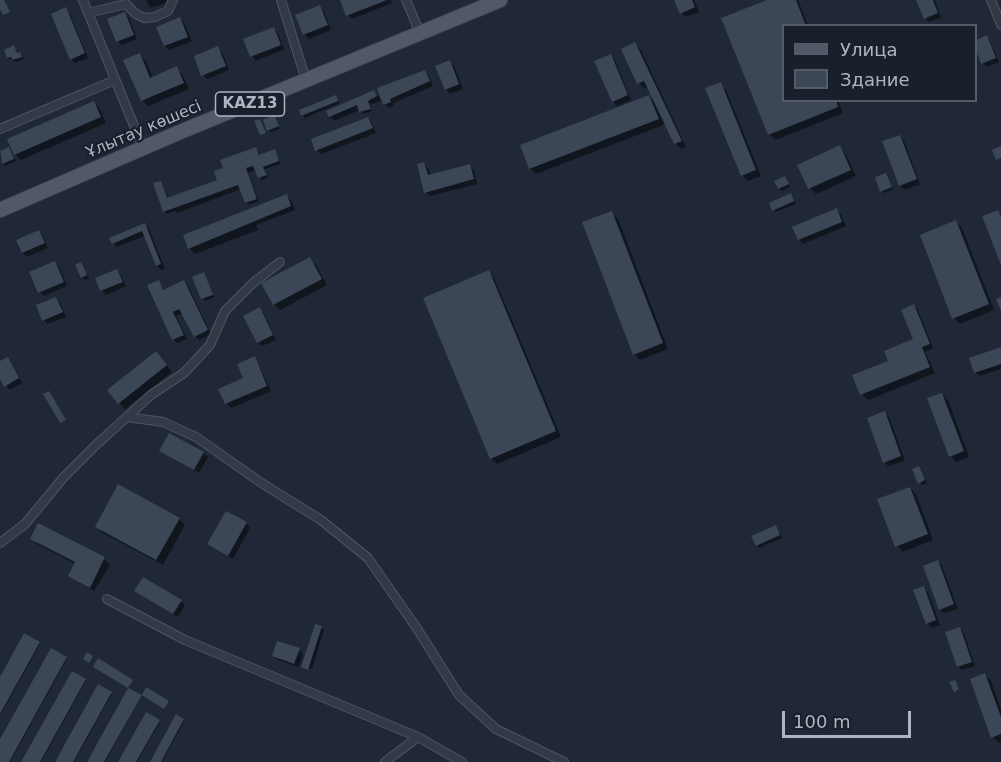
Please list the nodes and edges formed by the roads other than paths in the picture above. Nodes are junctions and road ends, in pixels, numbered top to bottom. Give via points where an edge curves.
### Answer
1 (83, 0) edge
2 (173, 0) edge
3 (281, 0) edge
4 (406, 0) edge
5 (500, 0) edge
6 (991, 0) edge
7 (126, 2) edge
8 (88, 13) junction
9 (1001, 25) edge
10 (420, 33) junction
11 (115, 80) junction
12 (306, 80) junction
13 (0, 129) edge
14 (143, 148) junction
15 (1, 207) edge
16 (280, 262) dead end
17 (127, 417) junction
18 (0, 543) edge
19 (107, 599) dead end
20 (418, 737) junction
21 (385, 762) edge
22 (462, 762) edge
23 (564, 762) edge

1 - 8 street
2 - 7 street via 168,11 144,18
3 - 12 street
4 - 10 street
5 - 10 main road, Ұлытау көшесі / KAZ13
6 - 9 street
7 - 8 street
8 - 11 street
10 - 12 main road, Ұлытау көшесі / KAZ13
11 - 13 street
11 - 14 street
12 - 14 main road, Ұлытау көшесі / KAZ13
14 - 15 main road, Ұлытау көшесі / KAZ13
16 - 17 street via 225,310 210,345 184,373
17 - 18 street via 63,478 25,524
17 - 23 street via 163,422 196,437 321,520 368,558 459,695 496,729
19 - 20 street via 184,640
20 - 21 street
20 - 22 street

